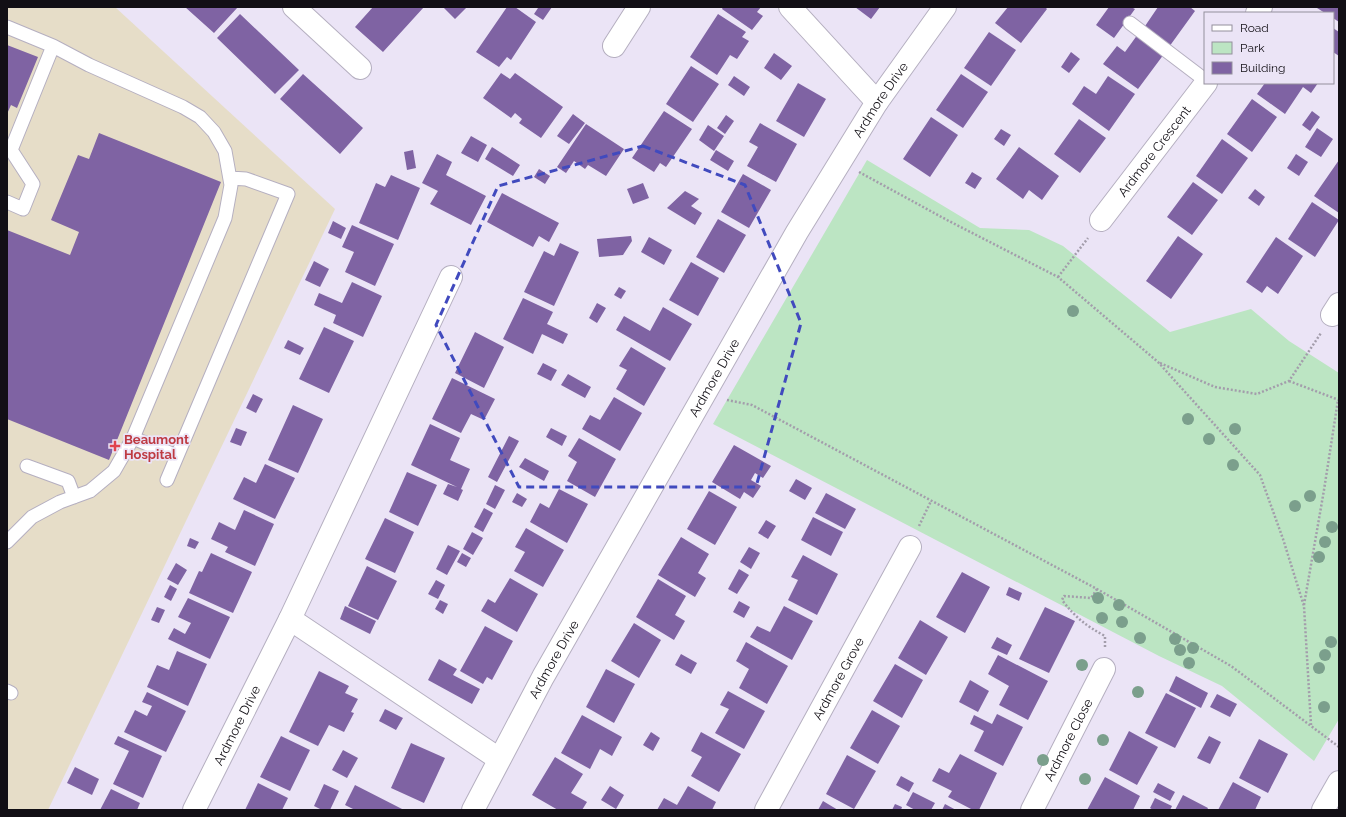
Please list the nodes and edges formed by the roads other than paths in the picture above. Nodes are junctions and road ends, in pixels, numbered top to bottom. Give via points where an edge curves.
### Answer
1 (639, 7) edge
2 (790, 7) edge
3 (945, 7) edge
4 (304, 10) edge
5 (1130, 23) dead end
6 (7, 27) edge
7 (53, 46) junction
8 (614, 46) dead end
9 (360, 68) dead end
10 (1204, 79) edge
11 (1205, 84) edge
12 (877, 102) junction
13 (9, 149) edge
14 (230, 178) junction
15 (7, 202) edge
16 (1101, 220) road end
17 (450, 277) dead end
18 (133, 438) junction
19 (177, 456) junction
20 (27, 466) dead end
21 (167, 480) dead end
22 (74, 497) junction
23 (7, 542) edge
24 (910, 546) road end
25 (290, 619) junction
26 (1104, 669) road end
27 (499, 759) junction
28 (1339, 782) edge
29 (194, 810) edge
30 (473, 810) edge
31 (766, 810) edge
32 (1032, 810) edge
33 (1323, 810) edge

1 - 8 street
2 - 12 street
3 - 12 street, Ardmore Drive
4 - 9 street
5 - 10 lane
6 - 7 lane
7 - 13 lane
7 - 14 lane via 183,106 200,117 214,132 225,151
11 - 16 street, Ardmore Crescent
12 - 27 street, Ardmore Drive via 797,232 543,677
13 - 15 lane via 33,184 23,209
14 - 18 lane via 225,218
14 - 19 lane via 246,179 288,194
17 - 25 street, Ardmore Drive
18 - 19 lane
18 - 22 lane via 114,471 90,491
19 - 21 lane
20 - 22 lane via 68,481
22 - 23 lane via 32,517
24 - 31 street, Ardmore Grove
25 - 27 street
25 - 29 street, Ardmore Drive
26 - 32 street, Ardmore Close
27 - 30 street, Ardmore Drive
28 - 33 street

